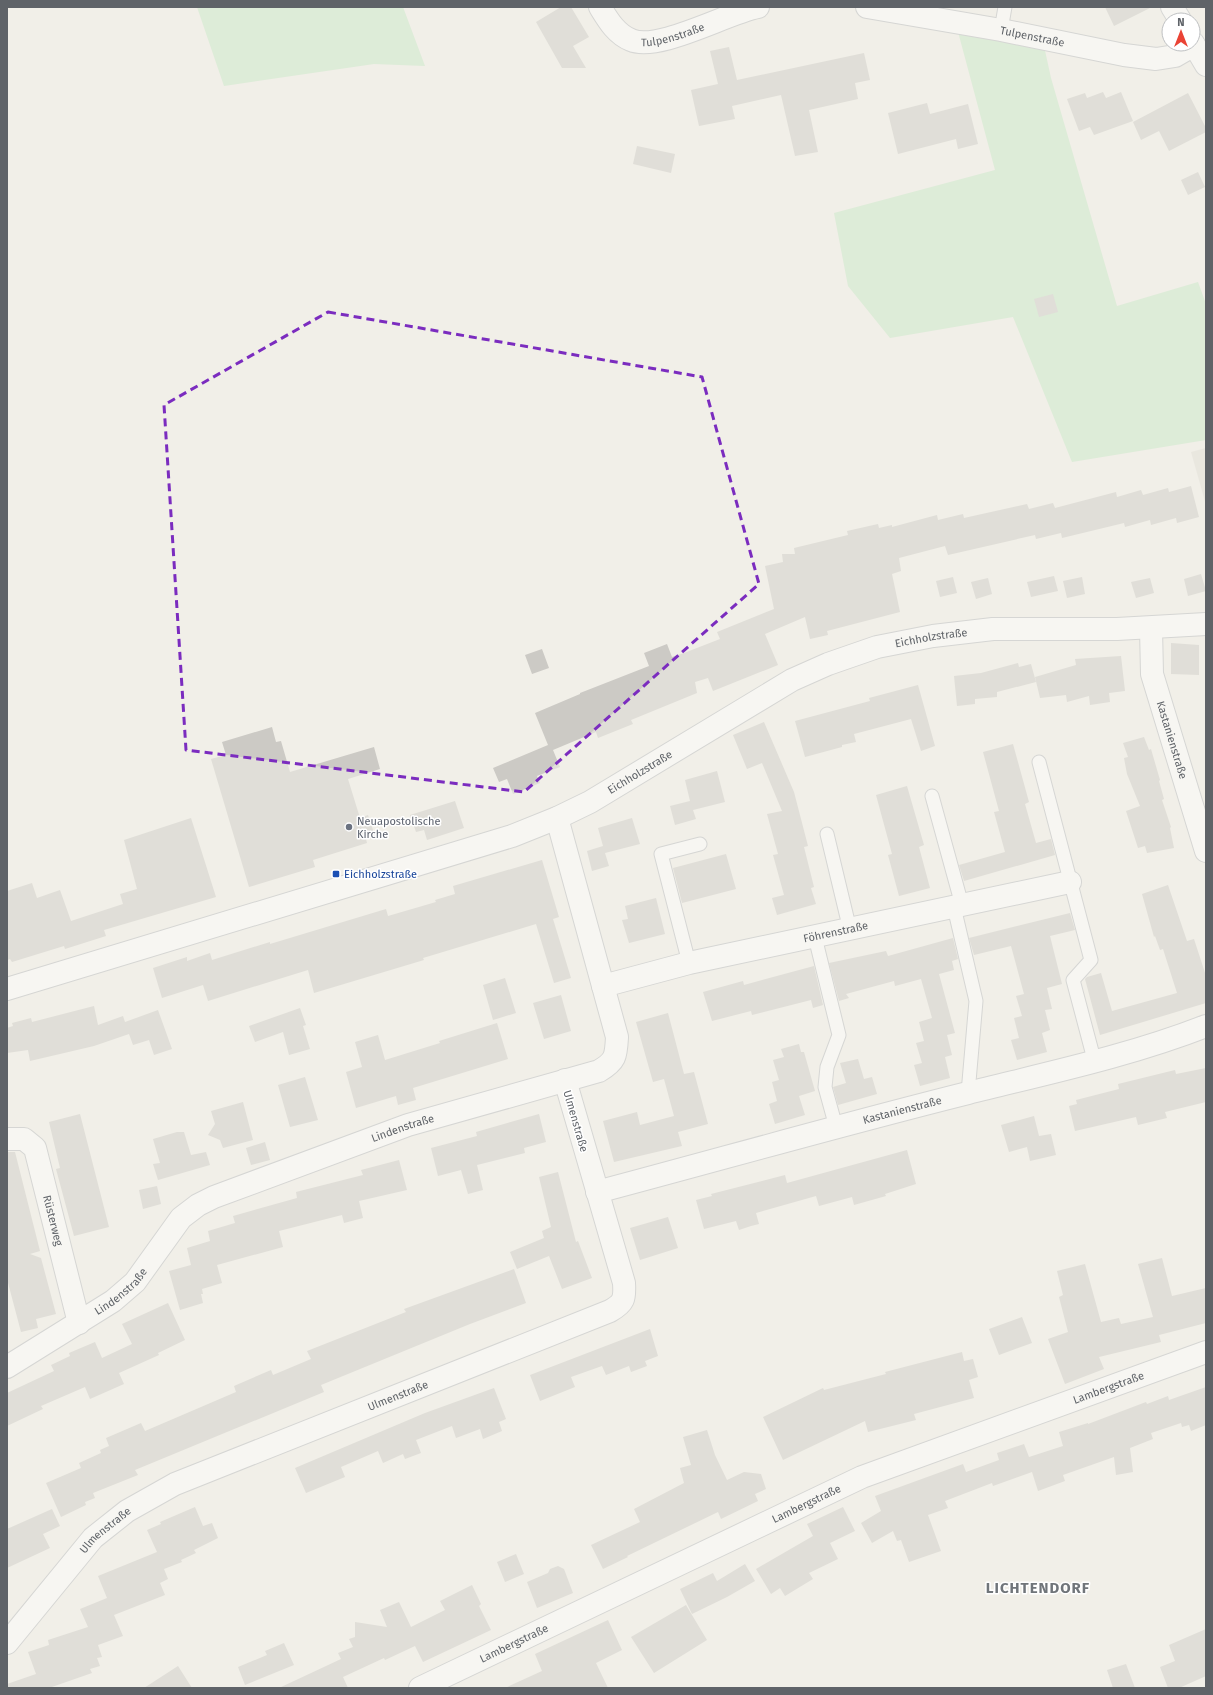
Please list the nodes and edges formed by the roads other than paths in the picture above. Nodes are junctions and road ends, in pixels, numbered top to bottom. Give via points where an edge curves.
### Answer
1 (600, 7) edge
2 (758, 7) edge
3 (867, 7) edge
4 (1005, 7) edge
5 (1001, 30) junction
6 (1181, 52) edge
7 (1199, 52) edge
8 (1206, 65) edge
9 (1206, 624) edge
10 (1151, 628) junction
11 (1039, 762) dead end
12 (932, 796) dead end
13 (557, 818) junction
14 (827, 834) dead end
15 (700, 844) dead end
16 (1206, 851) edge
17 (1070, 882) junction
18 (958, 906) junction
19 (850, 930) junction
20 (815, 937) junction
21 (689, 963) junction
22 (603, 986) junction
23 (7, 989) edge
24 (1206, 1026) edge
25 (1095, 1063) junction
26 (565, 1080) junction
27 (968, 1093) junction
28 (836, 1127) junction
29 (7, 1139) edge
30 (597, 1192) junction
31 (79, 1323) junction
32 (1206, 1352) edge
33 (7, 1367) edge
34 (7, 1643) edge
35 (420, 1688) edge

1 - 2 street, Tulpenstraße via 614,29 630,40 644,43 662,40
3 - 5 street, Tulpenstraße
4 - 5 lane
5 - 6 street, Tulpenstraße via 1156,59 1175,56
7 - 8 street
9 - 10 street, Eichholzstraße
10 - 13 street, Eichholzstraße via 993,629 934,636 877,647 792,680 590,802
10 - 16 street, Kastanienstraße via 1152,674
11 - 17 lane
12 - 18 lane
13 - 22 street, Lindenstraße
13 - 23 street, Eichholzstraße via 512,836
14 - 19 lane
15 - 21 lane via 661,854
17 - 18 street, Föhrenstraße
17 - 25 lane via 1091,960 1073,980
18 - 19 street, Föhrenstraße
18 - 27 lane via 976,1001
19 - 20 street, Föhrenstraße
20 - 21 street, Föhrenstraße
20 - 28 lane via 839,1035 828,1067 825,1088
21 - 22 street, Föhrenstraße
22 - 26 street, Lindenstraße via 617,1037 617,1053 611,1064 599,1071
24 - 25 street, Kastanienstraße via 1172,1040
25 - 27 street, Kastanienstraße
26 - 30 street, Ulmenstraße
26 - 31 street, Lindenstraße via 408,1125 214,1197 181,1218 135,1282 113,1301
27 - 28 street, Kastanienstraße
28 - 30 street, Kastanienstraße
29 - 31 street, Rüsterweg via 24,1139 35,1148
30 - 34 street, Ulmenstraße via 624,1283 625,1295 620,1304 610,1311 176,1484 127,1511 93,1538
31 - 33 street, Lindenstraße
32 - 35 street, Lambergstraße via 862,1477

